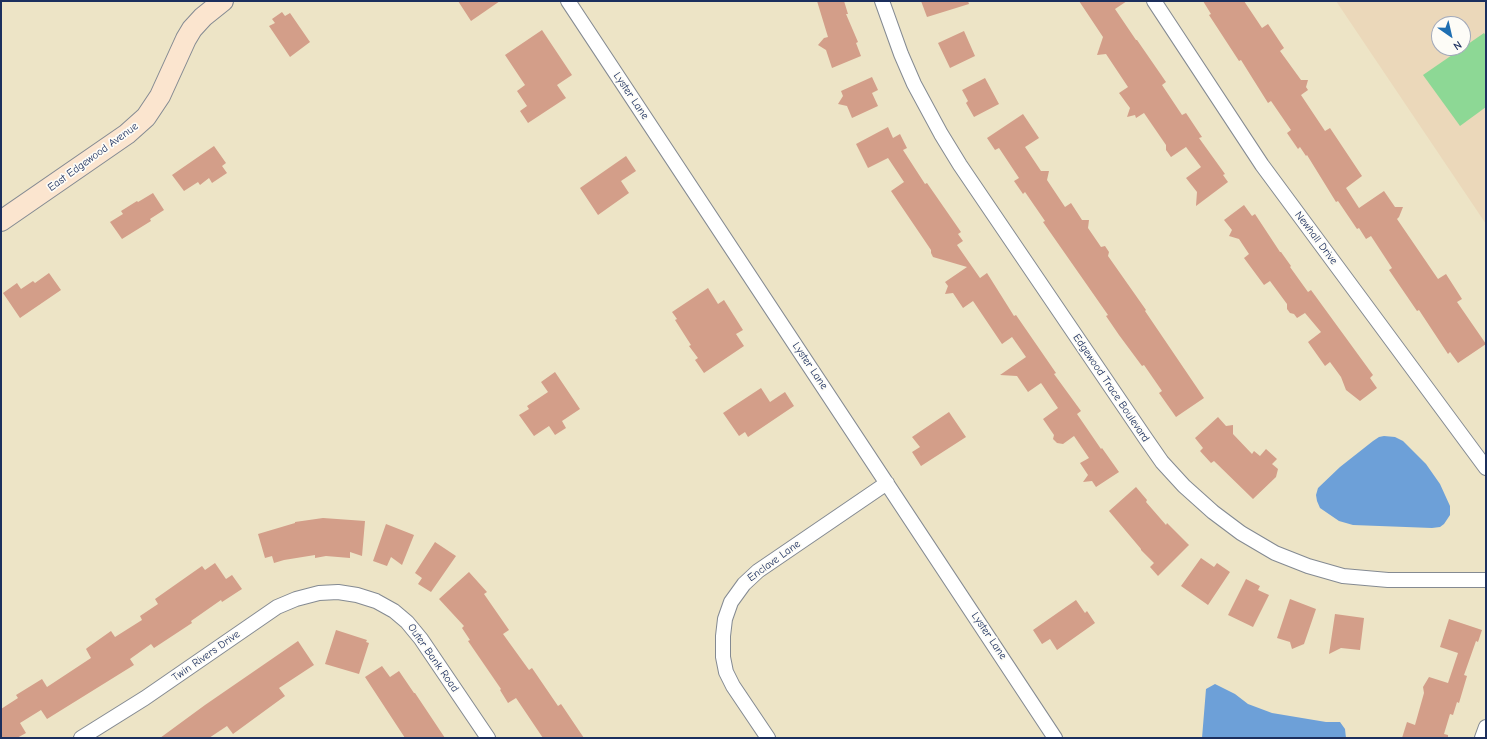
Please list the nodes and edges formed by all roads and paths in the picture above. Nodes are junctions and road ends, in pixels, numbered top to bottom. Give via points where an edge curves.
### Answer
1 (223, 1) edge
2 (568, 1) edge
3 (882, 1) edge
4 (1154, 1) edge
5 (1, 221) edge
6 (1486, 468) edge
7 (887, 483) junction
8 (1486, 580) edge
9 (338, 592) joint
10 (1486, 727) edge
11 (1053, 735) edge
12 (81, 738) edge
13 (488, 738) edge
14 (768, 738) edge
15 (1482, 738) edge

1 - 5 main road, East Edgewood Avenue via 203,17 186,39 160,96 146,117 127,134
2 - 7 street, Lyster Lane
3 - 8 street, Edgewood Trace Boulevard via 909,72 940,134 1146,440 1184,486 1241,533 1275,553 1308,566 1343,576 1388,580
4 - 6 street, Newhall Drive via 1262,165
7 - 11 street, Lyster Lane
7 - 14 street, Enclave Lane via 758,571 730,602 723,636 726,672
9 - 12 street, Twin Rivers Drive via 319,593 277,606 145,698
9 - 13 street, Outer Bank Road via 376,601 407,622
10 - 15 street

